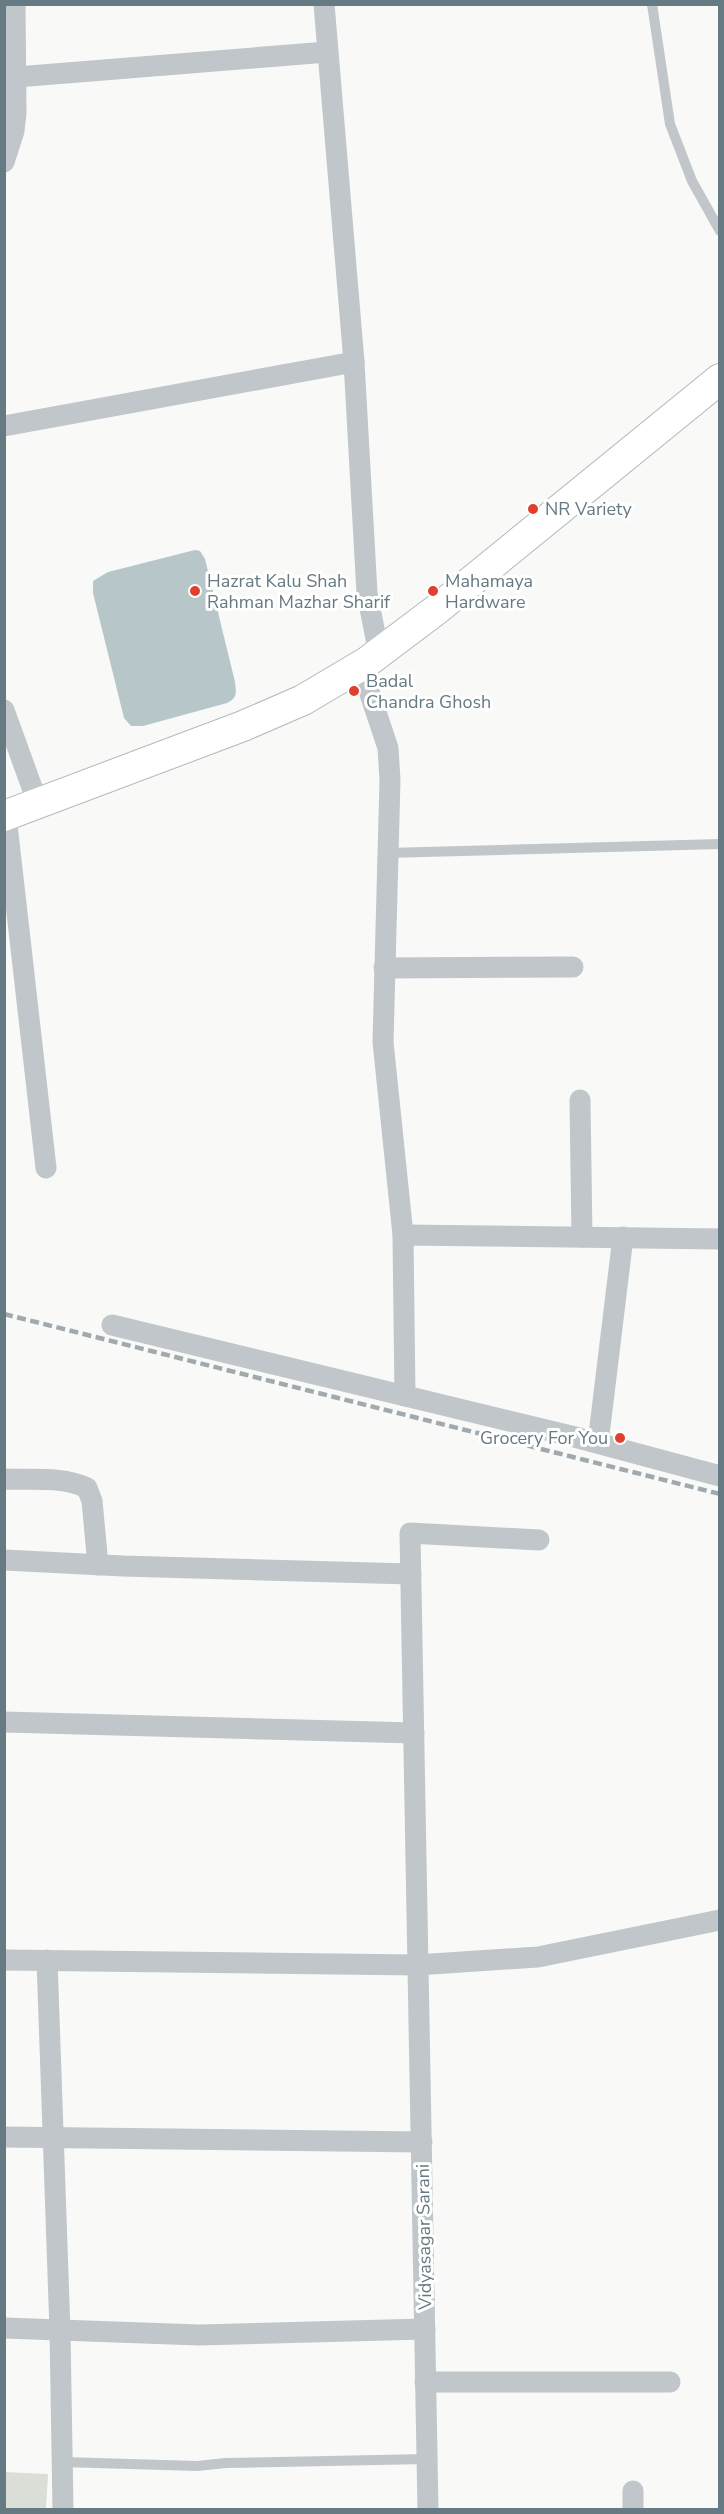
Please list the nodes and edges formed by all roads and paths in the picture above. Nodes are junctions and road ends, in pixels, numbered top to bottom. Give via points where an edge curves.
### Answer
1 (15, 4) edge
2 (324, 4) edge
3 (652, 4) edge
4 (327, 52) junction
5 (10, 78) edge
6 (4, 162) edge
7 (720, 231) edge
8 (354, 362) junction
9 (720, 378) edge
10 (4, 426) edge
11 (368, 661) junction
12 (4, 710) edge
13 (38, 804) junction
14 (5, 816) edge
15 (720, 844) edge
16 (386, 853) junction
17 (573, 966) dead end
18 (384, 968) junction
19 (580, 1100) dead end
20 (46, 1168) dead end
21 (403, 1235) junction
22 (582, 1236) junction
23 (623, 1238) junction
24 (720, 1239) edge
25 (112, 1325) dead end
26 (405, 1396) junction
27 (598, 1443) junction
28 (720, 1476) edge
29 (4, 1479) edge
30 (539, 1540) dead end
31 (4, 1560) edge
32 (98, 1565) junction
33 (411, 1574) junction
34 (4, 1722) edge
35 (414, 1732) junction
36 (720, 1920) edge
37 (4, 1960) edge
38 (46, 1960) junction
39 (417, 1965) junction
40 (4, 2137) edge
41 (51, 2138) junction
42 (422, 2142) junction
43 (4, 2328) edge
44 (425, 2329) junction
45 (60, 2331) junction
46 (425, 2382) junction
47 (670, 2382) dead end
48 (427, 2460) junction
49 (62, 2462) junction
50 (63, 2510) edge
51 (428, 2510) edge

1 - 5 street
2 - 4 street
3 - 7 lane via 670,124 692,181
4 - 5 street
4 - 8 street
5 - 6 street via 14,131
8 - 10 street
8 - 11 street
9 - 11 street via 445,604
11 - 13 street via 303,700
11 - 16 street via 366,682 388,748
12 - 13 street
13 - 14 street
14 - 20 street
15 - 16 lane
16 - 18 street
17 - 18 street
18 - 21 street via 384,1053
19 - 22 street
21 - 22 street
21 - 26 street
22 - 23 street
23 - 24 street
23 - 27 street
25 - 26 street
26 - 27 street
27 - 28 street
29 - 32 street via 59,1480 87,1488 92,1501
30 - 33 street, Vidyasagar Sarani via 410,1533
31 - 32 street
32 - 33 street
33 - 35 street, Vidyasagar Sarani
34 - 35 street
35 - 39 street, Vidyasagar Sarani
36 - 39 street via 538,1957
37 - 38 street
38 - 39 street
38 - 41 street
39 - 42 street, Vidyasagar Sarani
40 - 41 street
41 - 42 street
41 - 45 street
42 - 44 street, Vidyasagar Sarani
43 - 45 street
44 - 45 street via 199,2335
44 - 46 street, Vidyasagar Sarani
45 - 49 street
46 - 47 street
46 - 48 street, Vidyasagar Sarani
48 - 49 lane via 197,2466
48 - 51 street, Vidyasagar Sarani
49 - 50 street

